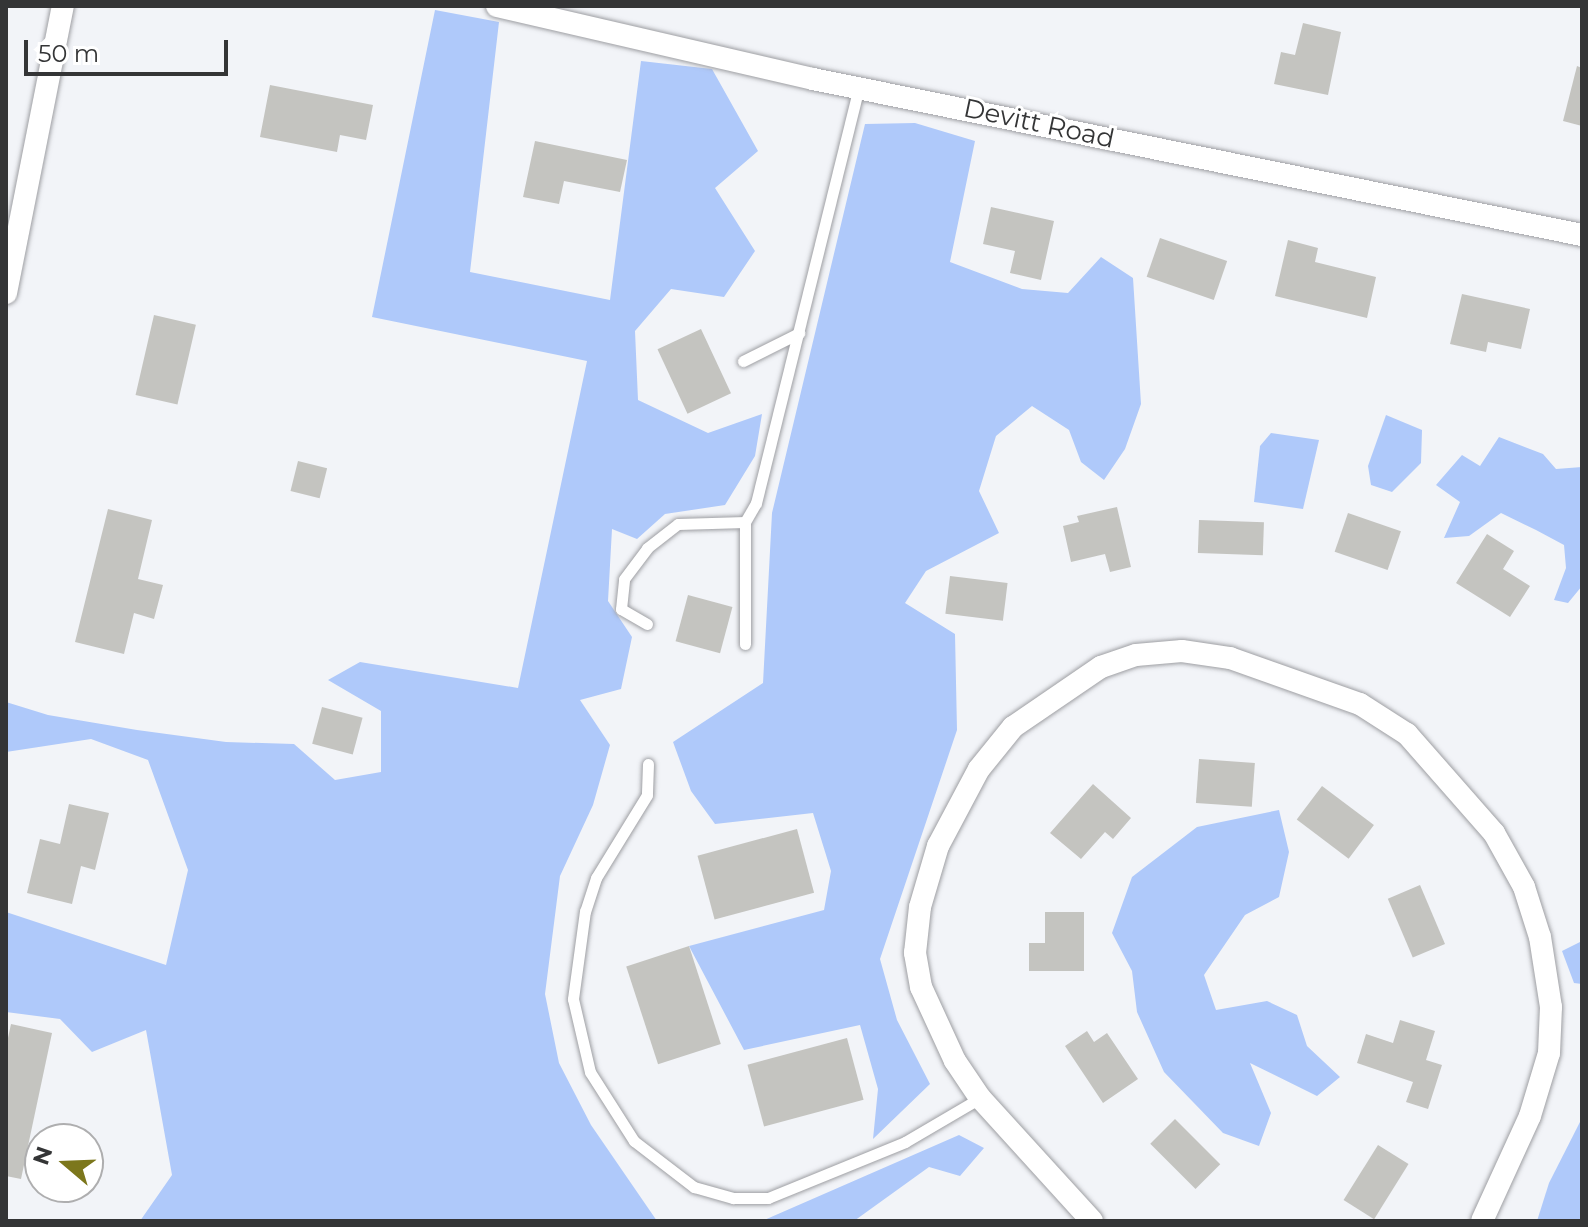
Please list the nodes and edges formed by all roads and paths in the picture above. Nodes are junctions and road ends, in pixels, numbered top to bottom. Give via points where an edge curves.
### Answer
1 (63, 6) edge
2 (497, 6) edge
3 (859, 88) junction
4 (1582, 235) edge
5 (6, 293) edge
6 (799, 333) junction
7 (743, 361) dead end
8 (745, 522) junction
9 (647, 624) dead end
10 (745, 644) dead end
11 (648, 764) dead end
12 (980, 1098) junction
13 (1092, 1221) edge
14 (1482, 1221) edge

1 - 5 street
2 - 3 street, Devitt Road
3 - 4 street, Devitt Road
3 - 6 lane
6 - 7 lane
6 - 8 lane via 756,503
8 - 9 lane via 678,524 647,548 624,579 621,609
8 - 10 lane
11 - 12 lane via 647,795 596,878 585,911 573,999 590,1072 634,1141 694,1187 733,1198 768,1198 905,1142
12 - 13 street
12 - 14 street via 955,1061 921,987 915,953 920,907 938,846 979,769 1013,727 1101,667 1136,655 1182,651 1230,658 1360,704 1407,734 1494,833 1524,887 1540,937 1551,1007 1549,1053 1530,1116

